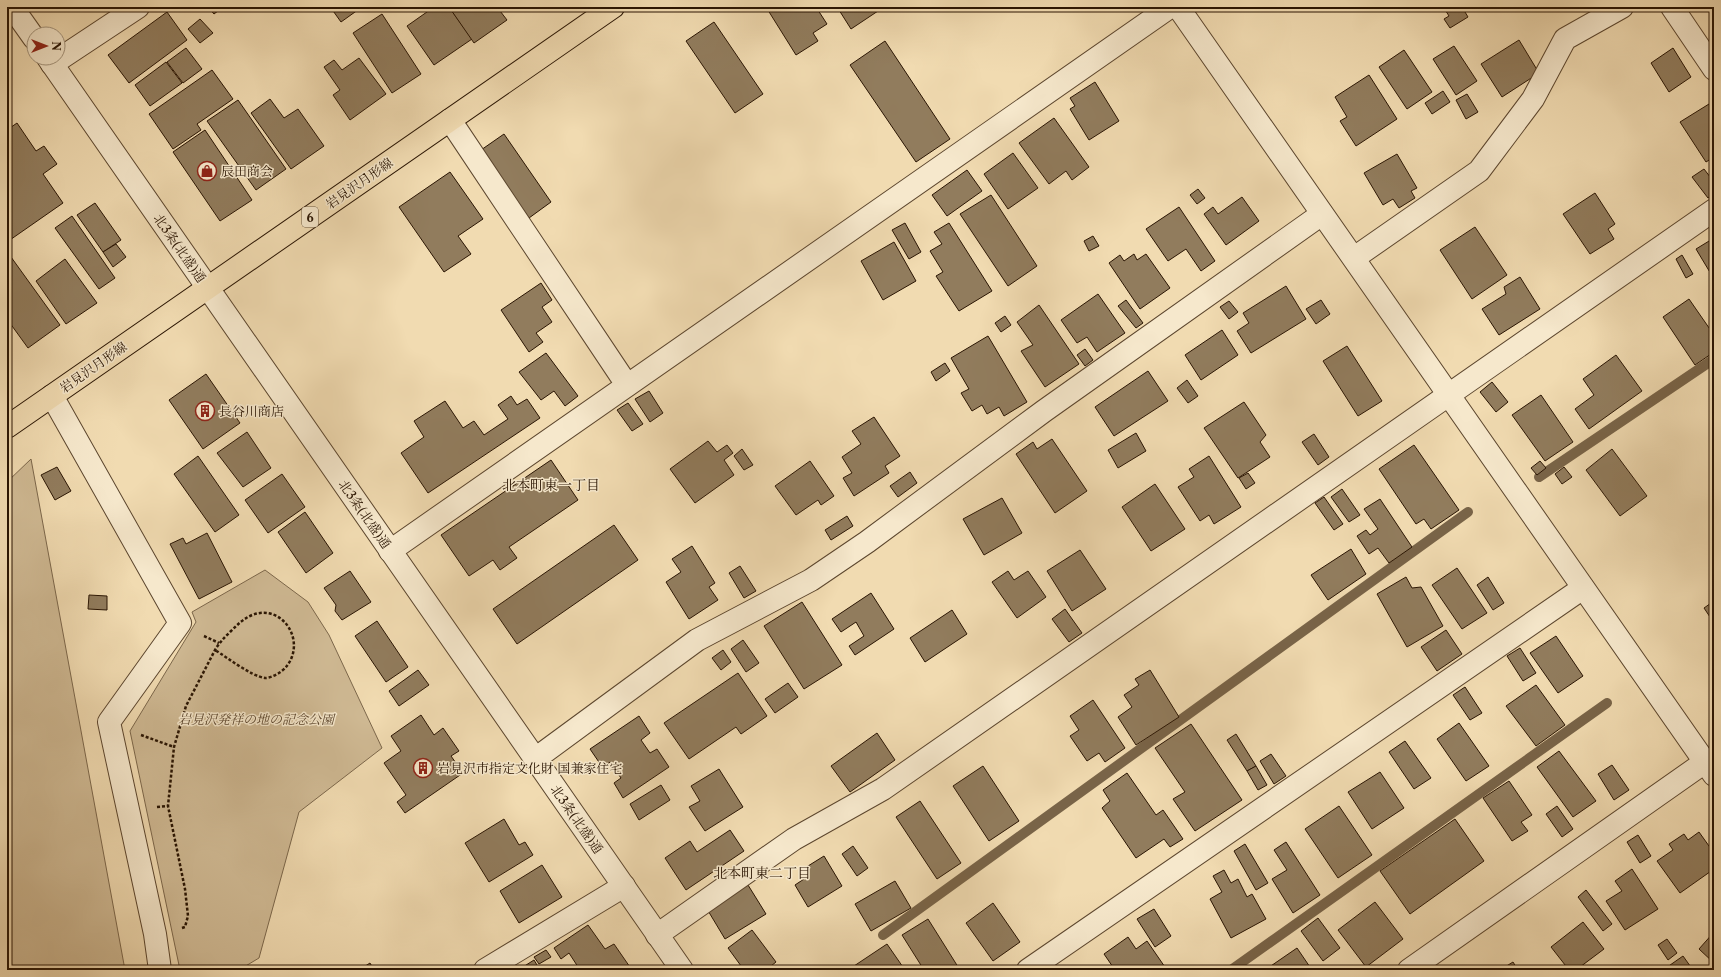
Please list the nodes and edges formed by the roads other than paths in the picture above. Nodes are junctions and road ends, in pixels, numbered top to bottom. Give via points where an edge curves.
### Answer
1 (12, 7) edge
2 (138, 7) edge
3 (613, 7) edge
4 (1170, 7) edge
5 (1178, 7) edge
6 (1622, 7) edge
7 (1672, 7) edge
8 (26, 27) edge
9 (66, 51) edge
10 (53, 66) edge
11 (1714, 69) edge
12 (450, 120) junction
13 (1714, 210) edge
14 (1322, 214) junction
15 (1354, 258) junction
16 (207, 288) junction
17 (627, 385) junction
18 (52, 396) junction
19 (1449, 396) junction
20 (7, 427) edge
21 (390, 551) junction
22 (1583, 588) junction
23 (535, 759) junction
24 (1709, 768) edge
25 (624, 886) junction
26 (657, 935) junction
27 (160, 970) edge
28 (485, 970) edge
29 (682, 970) edge
30 (1028, 970) edge
31 (1409, 970) edge

1 - 8 street
2 - 9 street
3 - 12 main road, 岩見沢月形線 / 6
4 - 17 street
5 - 14 street
6 - 15 street via 1565,39 1533,98 1479,171
7 - 11 street
10 - 16 street, 北3条(北盛)通
12 - 16 main road, 岩見沢月形線 / 6
12 - 17 street
13 - 19 street
14 - 15 street
14 - 23 street via 1044,411 867,542 811,580 696,640
15 - 19 street
16 - 18 main road, 岩見沢月形線 / 6
16 - 21 street, 北3条(北盛)通
17 - 21 street
18 - 20 main road, 岩見沢月形線 / 6
18 - 27 street via 180,623 109,722 155,934
19 - 22 street
19 - 26 street via 883,789 794,839
21 - 23 street, 北3条(北盛)通
22 - 24 street
22 - 30 street
23 - 25 street, 北3条(北盛)通
24 - 31 street
25 - 26 street, 北3条(北盛)通
25 - 28 street
26 - 29 street, 北3条(北盛)通

